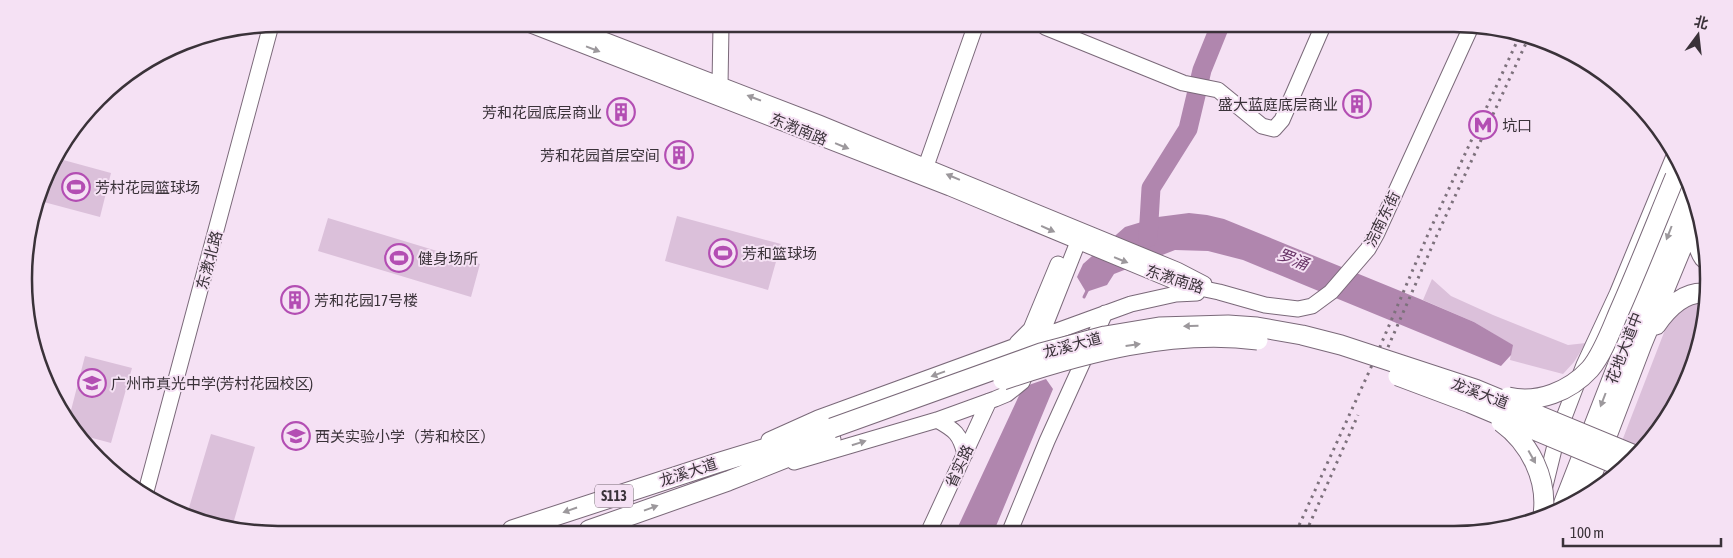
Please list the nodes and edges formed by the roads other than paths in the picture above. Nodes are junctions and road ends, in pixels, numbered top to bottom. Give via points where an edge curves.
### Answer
1 (549, 32) edge
2 (582, 32) edge
3 (720, 32) edge
4 (973, 32) edge
5 (1057, 32) edge
6 (1320, 32) edge
7 (269, 33) edge
8 (1468, 33) edge
9 (720, 85) junction
10 (1671, 163) edge
11 (926, 166) junction
12 (1679, 179) edge
13 (1679, 180) edge
14 (1693, 220) edge
15 (1084, 240) junction
16 (1218, 292) junction
17 (1700, 294) edge
18 (1105, 313) junction
19 (1040, 337) junction
20 (1642, 344) junction
21 (1014, 346) junction
22 (1472, 396) junction
23 (992, 400) junction
24 (937, 420) junction
25 (834, 433) junction
26 (1628, 453) edge
27 (964, 454) junction
28 (717, 462) junction
29 (1617, 464) edge
30 (728, 480) junction
31 (1588, 486) edge
32 (148, 487) edge
33 (1565, 499) edge
34 (1544, 508) edge
35 (1539, 510) edge
36 (524, 526) edge
37 (600, 526) edge
38 (931, 526) edge
39 (1012, 526) edge

1 -> 15 street, 东漖南路
2 - 9 street, 东漖南路
3 - 9 street
4 - 11 street
5 - 6 street via 1183,83 1218,90 1262,126 1274,129 1282,120
7 - 32 street, 东漖北路
8 - 16 street, 浣南东街 via 1377,234 1358,262 1331,292 1312,306 1298,309 1265,305
11 -> 9 street, 东漖南路
10 - 35 street via 1580,373 1558,433
15 -> 11 street, 东漖南路
12 - 22 main road, bridge via 1608,339 1592,367 1578,380 1549,395 1536,398
13 -> 33 main road, 花地大道中
14 - 20 main road, 花地大道中
15 - 16 street, 东漖南路 via 1156,268 1197,279
15 - 19 street
15 - 21 street via 1031,329
16 - 18 street via 1161,296
17 - 20 main road via 1689,296 1670,308
18 - 19 street
18 - 39 street
19 - 21 street
19 - 23 street via 1022,382 1007,394
20 - 31 main road, 花地大道中
21 - 23 street, 省实路 via 1017,356 1008,387
21 -> 28 street via 818,418
22 - 25 main road, 龙溪大道, bridge via 1349,347 1302,335 1228,325 1159,327 1105,336 1041,353
22 - 26 main road, 龙溪大道, bridge
22 - 29 main road, 龙溪大道, bridge
22 -> 34 main road, bridge via 1522,440 1530,452 1540,478
23 - 24 street
23 - 27 street, 省实路
24 - 27 street via 954,430 962,442
30 -> 24 street
25 - 28 main road, 龙溪大道 / S113
25 - 30 main road, 龙溪大道 / S113
27 - 38 street, 省实路
28 -> 36 main road, 龙溪大道 / S113
37 -> 30 main road, 龙溪大道 / S113

